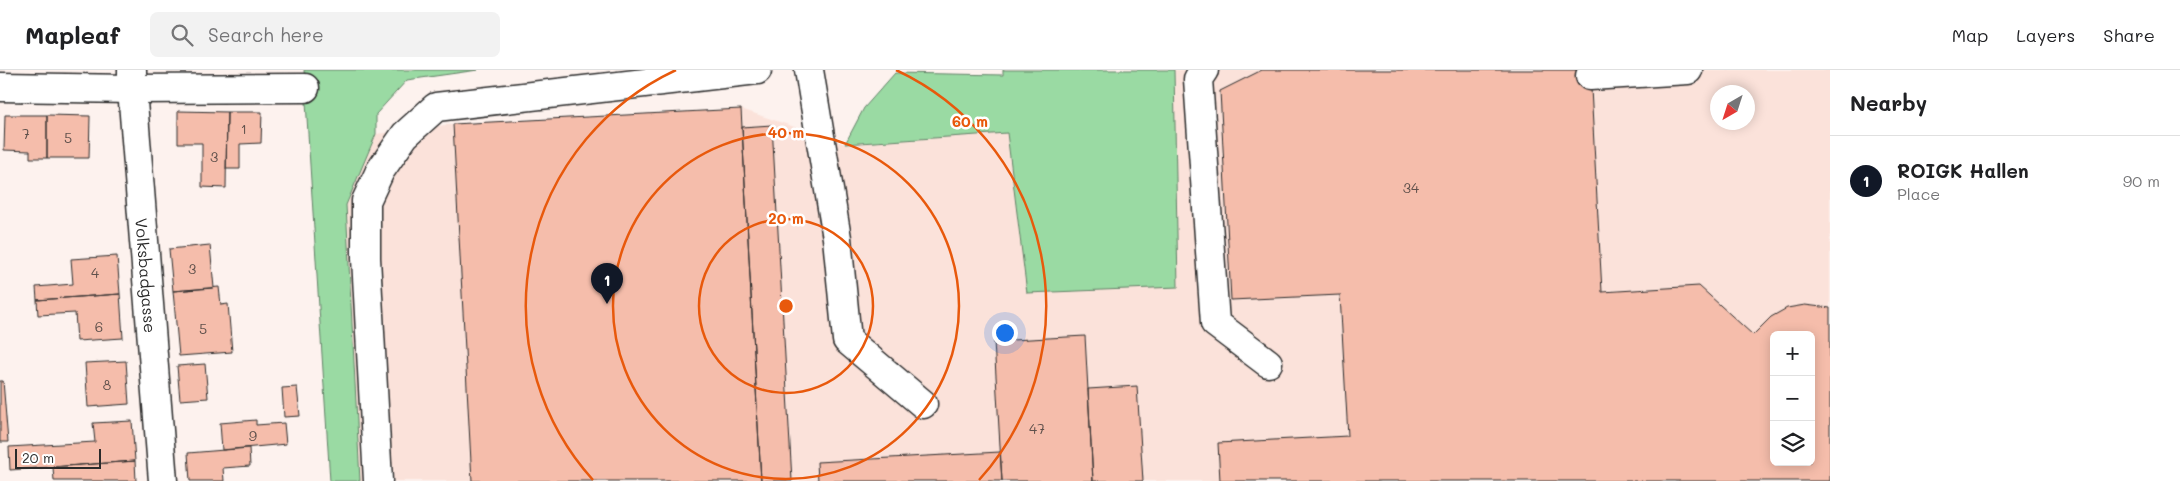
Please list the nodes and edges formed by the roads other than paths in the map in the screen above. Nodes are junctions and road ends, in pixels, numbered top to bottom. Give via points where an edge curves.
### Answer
1 (757, 70) edge
2 (809, 70) edge
3 (1204, 70) edge
4 (1688, 70) edge
5 (1590, 76) dead end
6 (132, 80) edge
7 (0, 87) edge
8 (305, 88) dead end
9 (1268, 363) dead end
10 (923, 404) dead end
11 (163, 481) edge
12 (378, 481) edge

1 - 12 street via 436,107 405,135 380,171 366,202
2 - 10 street via 837,238 847,340
3 - 9 street via 1198,79 1216,323
4 - 5 street
6 - 7 street
6 - 8 street
6 - 11 street, Volksbadgasse

